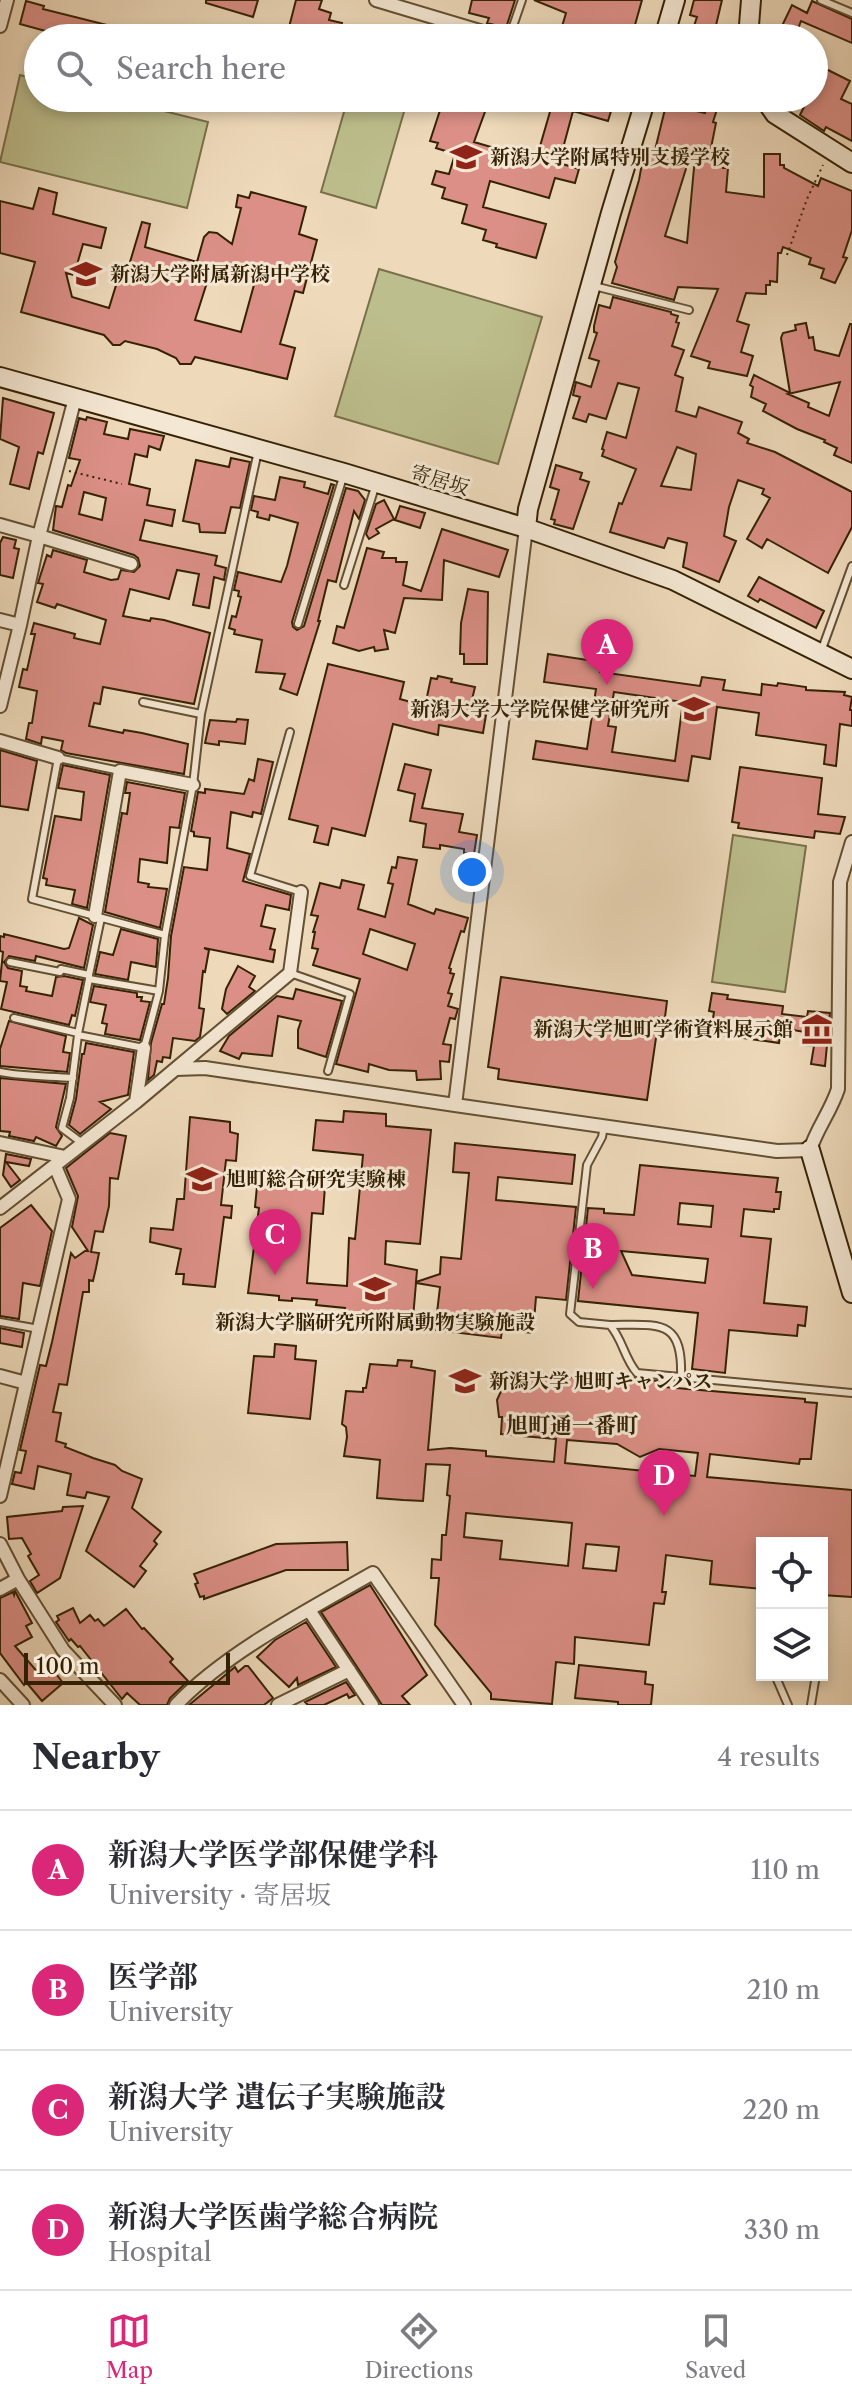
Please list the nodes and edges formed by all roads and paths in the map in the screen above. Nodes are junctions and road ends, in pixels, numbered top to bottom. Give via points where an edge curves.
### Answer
1 (7, 0) edge
2 (376, 0) edge
3 (522, 0) edge
4 (675, 0) edge
5 (751, 0) edge
6 (821, 0) edge
7 (852, 13) edge
8 (456, 24) edge
9 (514, 24) edge
10 (668, 24) edge
11 (749, 24) edge
12 (0, 26) edge
13 (642, 112) edge
14 (774, 112) edge
15 (830, 150) junction
16 (852, 163) edge
17 (787, 255) dead end
18 (591, 285) junction
19 (689, 310) dead end
20 (0, 377) edge
21 (75, 398) junction
22 (258, 451) junction
23 (55, 468) junction
24 (344, 473) junction
25 (376, 483) junction
26 (122, 484) dead end
27 (0, 525) edge
28 (526, 528) junction
29 (39, 536) junction
30 (131, 564) dead end
31 (852, 566) edge
32 (344, 585) dead end
33 (0, 620) edge
34 (298, 624) dead end
35 (20, 625) junction
36 (821, 652) junction
37 (852, 669) edge
38 (143, 702) dead end
39 (0, 706) edge
40 (201, 714) junction
41 (290, 732) dead end
42 (0, 741) edge
43 (58, 758) junction
44 (120, 771) junction
45 (193, 785) junction
46 (852, 842) edge
47 (301, 892) joint
48 (98, 917) junction
49 (165, 935) junction
50 (10, 962) dead end
51 (290, 973) junction
52 (89, 977) junction
53 (159, 991) junction
54 (14, 1018) dead end
55 (78, 1034) junction
56 (144, 1048) junction
57 (176, 1069) junction
58 (328, 1071) dead end
59 (0, 1072) edge
60 (73, 1078) junction
61 (136, 1102) junction
62 (455, 1105) junction
63 (604, 1126) junction
64 (0, 1143) edge
65 (82, 1143) junction
66 (810, 1150) junction
67 (60, 1162) junction
68 (0, 1208) edge
69 (852, 1293) edge
70 (0, 1322) edge
71 (610, 1325) junction
72 (39, 1329) junction
73 (0, 1376) edge
74 (681, 1377) junction
75 (26, 1383) junction
76 (852, 1393) edge
77 (0, 1496) edge
78 (0, 1544) edge
79 (18, 1579) junction
80 (0, 1589) edge
81 (309, 1610) junction
82 (349, 1670) junction
83 (0, 1680) edge
84 (778, 1681) edge
85 (815, 1681) edge
86 (23, 1705) edge
87 (115, 1705) edge
88 (176, 1705) edge
89 (278, 1705) edge
90 (372, 1705) edge
91 (464, 1705) edge
92 (788, 1705) edge
93 (811, 1705) edge

1 - 12 street
2 - 8 street
3 - 9 lane
4 - 10 street
5 - 11 street
6 - 7 lane
13 - 18 street
14 - 15 street
15 - 16 street
15 - 17 path
18 - 19 lane
18 - 28 street
20 - 21 street, 寄居坂
21 - 22 street, 寄居坂
21 - 23 street
22 - 24 street, 寄居坂
22 - 40 lane
23 - 26 path
23 - 29 street
24 - 25 street, 寄居坂
24 - 34 lane
25 - 28 street, 寄居坂
25 - 32 lane
27 - 29 street
28 - 36 street, 寄居坂 via 673,580
28 - 62 street
29 - 30 street
29 - 35 street
31 - 36 lane
33 - 35 street
35 - 39 street
36 - 37 street, 寄居坂
38 - 40 lane
40 - 45 lane
41 - 47 lane via 250,876
42 - 43 street
43 - 44 lane
43 - 48 lane via 32,899
44 - 45 street
44 - 48 street
45 - 49 lane
46 - 66 street via 840,882 838,1089
47 - 51 street
48 - 49 lane
48 - 52 lane
49 - 53 lane
50 - 52 lane
51 - 57 street
51 - 58 lane via 350,994
52 - 53 lane
52 - 55 lane
53 - 56 lane
54 - 55 lane
55 - 56 lane
55 - 60 lane
56 - 61 street
57 - 61 street
57 - 62 street via 205,1068
59 - 60 lane
60 - 65 lane via 62,1128
61 - 65 street
62 - 63 street
63 - 66 street via 777,1151
63 - 71 lane via 587,1165 570,1314 579,1322
64 - 67 street
65 - 67 street
66 - 69 street
67 - 68 street
67 - 72 street via 69,1199
70 - 72 lane
71 - 74 lane via 625,1360 637,1373
71 - 74 lane via 667,1329 678,1339
72 - 75 street
73 - 75 street
74 - 76 lane
75 - 77 street
78 - 79 street
79 - 80 street
79 - 87 street via 63,1650
81 - 82 street
81 - 88 street via 199,1681
81 - 91 street via 373,1573
82 - 89 street
82 - 90 street
83 - 86 street
84 - 92 lane
85 - 93 lane

